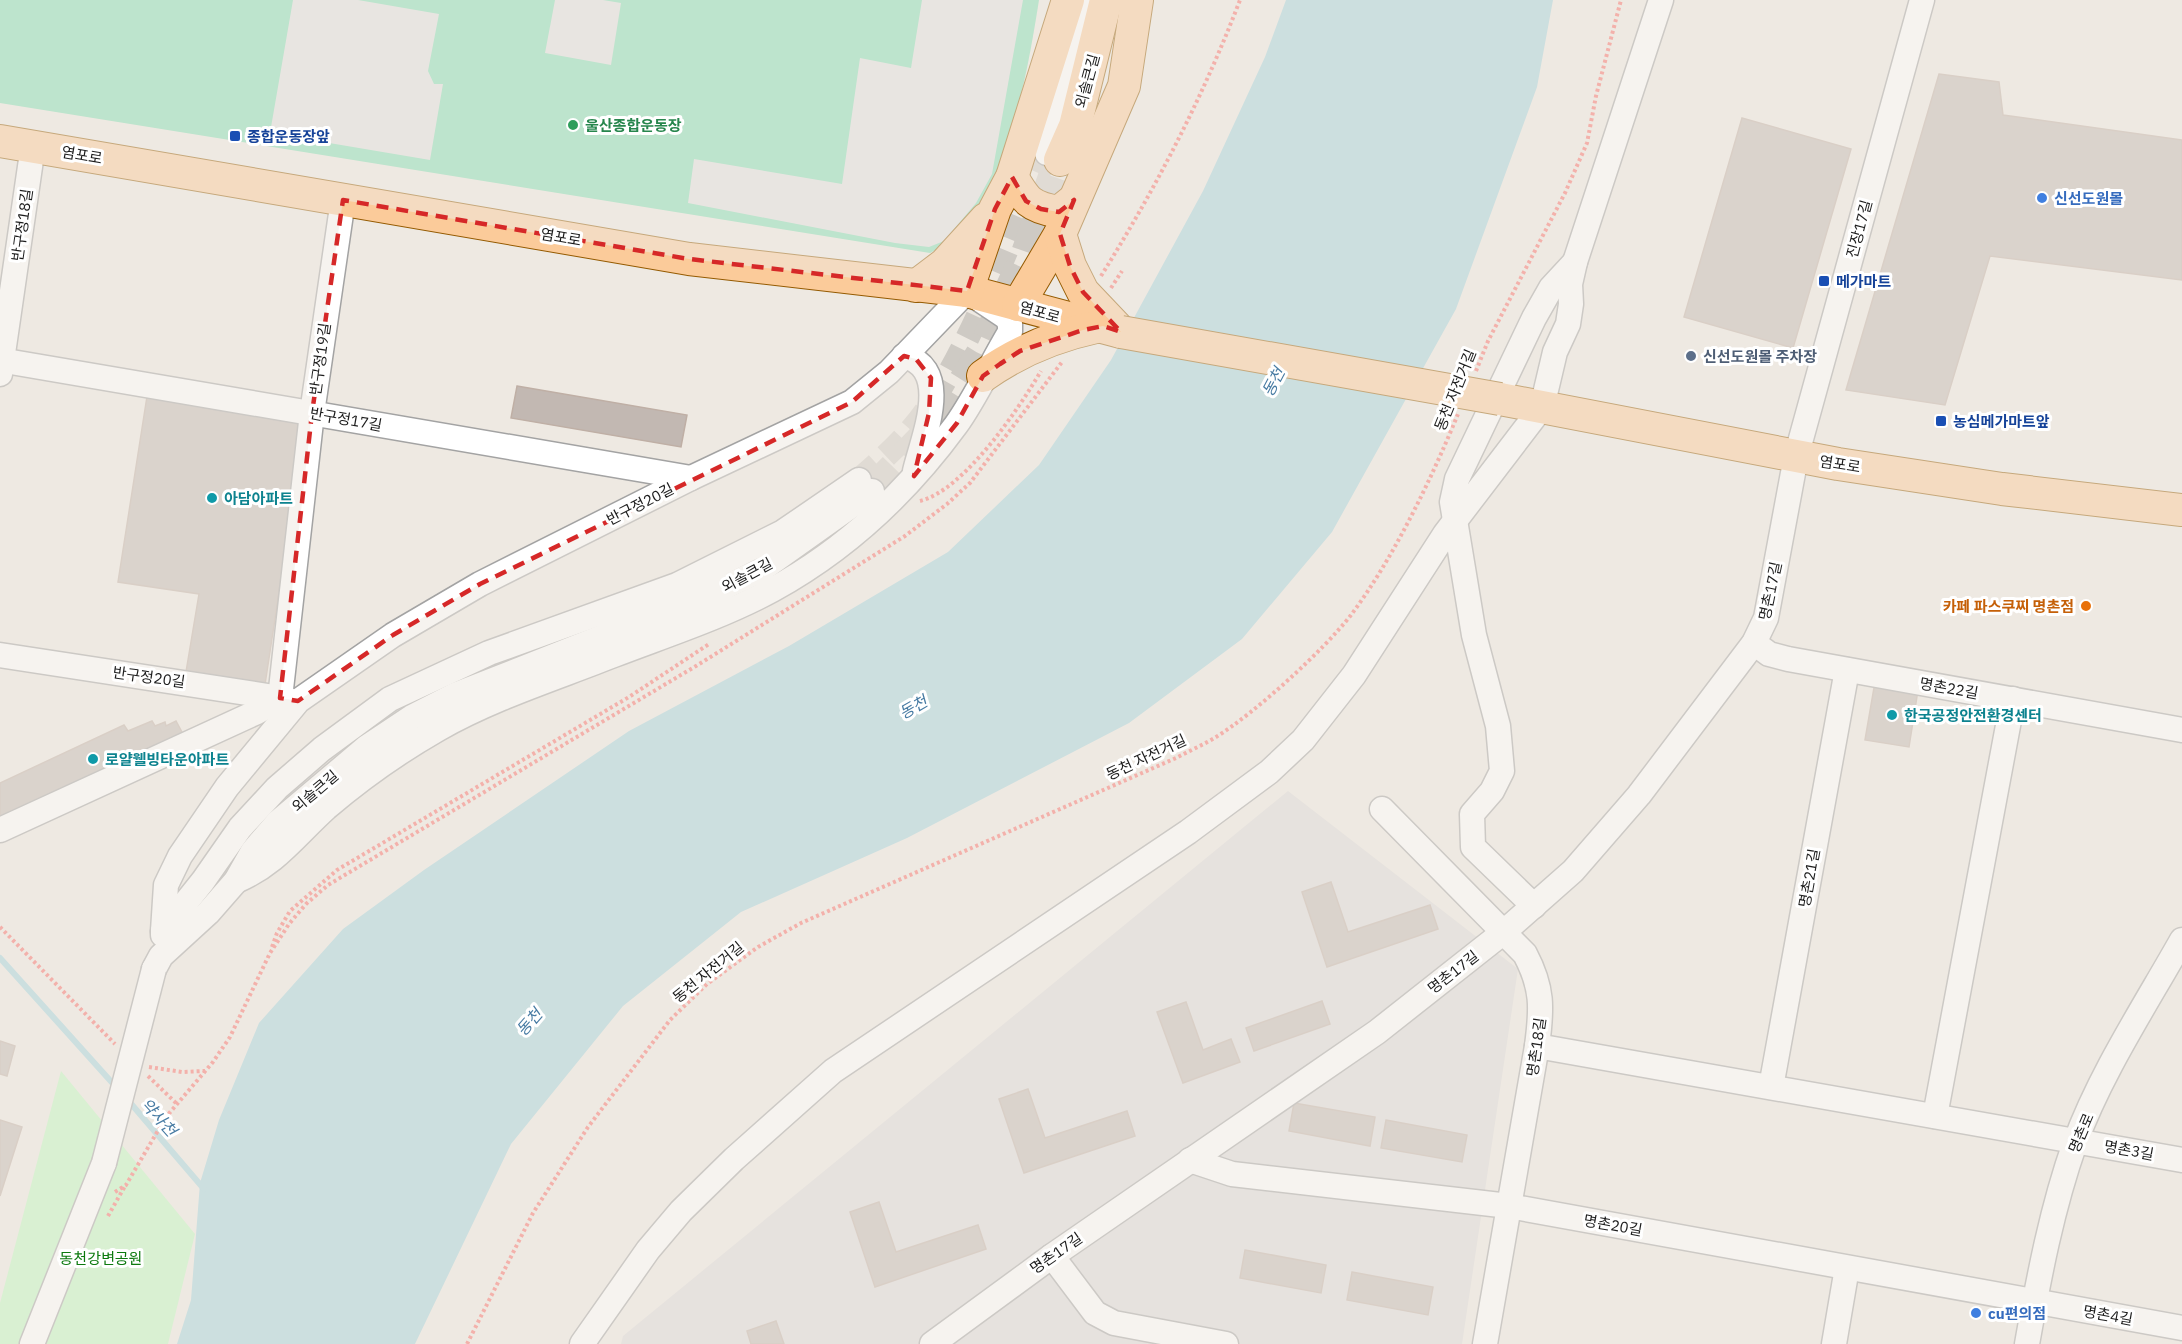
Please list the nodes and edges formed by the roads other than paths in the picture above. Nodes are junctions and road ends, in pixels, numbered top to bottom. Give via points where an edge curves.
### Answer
1 (1068, 0) edge
2 (1085, 0) edge
3 (1106, 0) edge
4 (1137, 0) edge
5 (1661, 0) edge
6 (1922, 0) edge
7 (0, 141) edge
8 (33, 146) junction
9 (1054, 156) joint
10 (1012, 177) junction
11 (343, 200) junction
12 (1074, 200) junction
13 (995, 209) junction
14 (1060, 234) junction
15 (1575, 262) junction
16 (916, 286) junction
17 (967, 291) junction
18 (1018, 305) junction
19 (1112, 329) junction
20 (904, 356) junction
21 (1, 365) edge
22 (983, 376) junction
23 (1542, 407) junction
24 (312, 413) junction
25 (1796, 457) junction
26 (914, 476) junction
27 (691, 478) junction
28 (2182, 510) edge
29 (1455, 520) junction
30 (1754, 643) junction
31 (0, 655) edge
32 (1847, 670) junction
33 (289, 699) junction
34 (2013, 699) junction
35 (2182, 730) edge
36 (1382, 809) dead end
37 (0, 830) edge
38 (236, 881) junction
39 (1534, 906) junction
40 (163, 931) junction
41 (1505, 931) junction
42 (2182, 940) edge
43 (158, 962) junction
44 (1537, 1046) junction
45 (1771, 1087) junction
46 (1935, 1116) junction
47 (2076, 1141) junction
48 (1190, 1160) junction
49 (2182, 1160) edge
50 (1509, 1206) junction
51 (1052, 1256) junction
52 (1847, 1268) junction
53 (2034, 1302) junction
54 (2182, 1328) edge
55 (32, 1344) edge
56 (582, 1344) edge
57 (932, 1344) edge
58 (1226, 1344) edge
59 (1485, 1344) edge
60 (1834, 1344) edge
61 (2027, 1344) edge

1 - 10 main road
2 - 9 street
3 - 9 main road, 외솔큰길 via 1075,126
4 - 12 main road via 1124,86
5 - 15 street
6 - 25 street, 진장17길
7 - 8 main road, 염포로
8 - 11 main road, 염포로
8 - 21 street, 반구정18길
10 - 12 main road via 1026,201 1041,209 1059,212
10 - 13 main road
11 - 16 main road, 염포로 via 689,259
11 - 24 street, 반구정19길
12 - 14 main road
13 - 16 main road via 945,264
13 - 17 main road
14 - 18 main road
14 - 19 main road via 1083,292
15 - 23 street via 1568,324 1555,352
15 - 29 street via 1551,288 1534,318 1457,479 1452,502
16 - 17 main road, 염포로
17 - 18 main road, 염포로
17 - 20 street, 반구정20길
17 - 22 street via 1010,323 1010,332
18 - 19 main road, 염포로
19 - 22 main road via 1062,336 1020,351
19 - 23 main road, 염포로, bridge
20 - 26 street via 916,359 926,368 932,389
20 - 27 street, 반구정20길 via 852,402
21 - 24 street, 반구정17길
22 - 26 street via 957,423
23 - 25 main road, 염포로
23 - 29 street
24 - 27 street, 반구정17길
24 - 33 street, 반구정19길
25 - 28 main road, 염포로 via 2013,490
25 - 30 street, 명촌17길 via 1766,618
26 - 38 street via 873,519 826,557 771,590 440,728 379,765 325,809 271,862
27 - 33 street, 반구정20길 via 480,584
29 - 39 street via 1474,635 1498,726 1502,771 1492,791 1472,814 1473,847
29 - 56 street via 1354,675 1303,740 1269,772 1188,832 833,1071 681,1211 648,1250
30 - 32 street, 명촌22길 via 1769,654
30 - 39 street, 명촌17길 via 1639,795 1573,871
31 - 33 street, 반구정20길
32 - 34 street, 명촌22길
32 - 45 street, 명촌21길
33 - 37 street
33 - 40 street, 반구정20길 via 180,856 166,885
34 - 35 street, 명촌22길
34 - 46 street
36 - 41 street, 명촌18길
38 - 40 street, 외솔큰길 via 253,851 277,823 367,747 412,717 455,695 706,596 761,570 809,538 865,486 676,585 489,653 390,699 277,788 240,828
38 - 43 street, 외솔큰길
39 - 41 street, 명촌17길
40 - 43 street, 반구정20길
41 - 44 street, 명촌18길 via 1536,974 1541,996
41 - 48 street, 명촌17길 via 1377,1032
42 - 47 street, 명촌로 via 2116,1058
43 - 55 street, bridge via 104,1163
44 - 45 street
44 - 50 street, 명촌18길
45 - 46 street
46 - 47 street
47 - 49 street, 명촌3길
47 - 53 street, 명촌로 via 2056,1200
48 - 50 street, 명촌20길 via 1232,1174
48 - 51 street, 명촌17길
50 - 52 street, 명촌20길
50 - 59 street, 명촌18길
51 - 57 street, 명촌17길
51 - 58 street via 1103,1319
52 - 53 street, 명촌20길
52 - 60 street
53 - 54 street, 명촌4길
53 - 61 street, 명촌로

